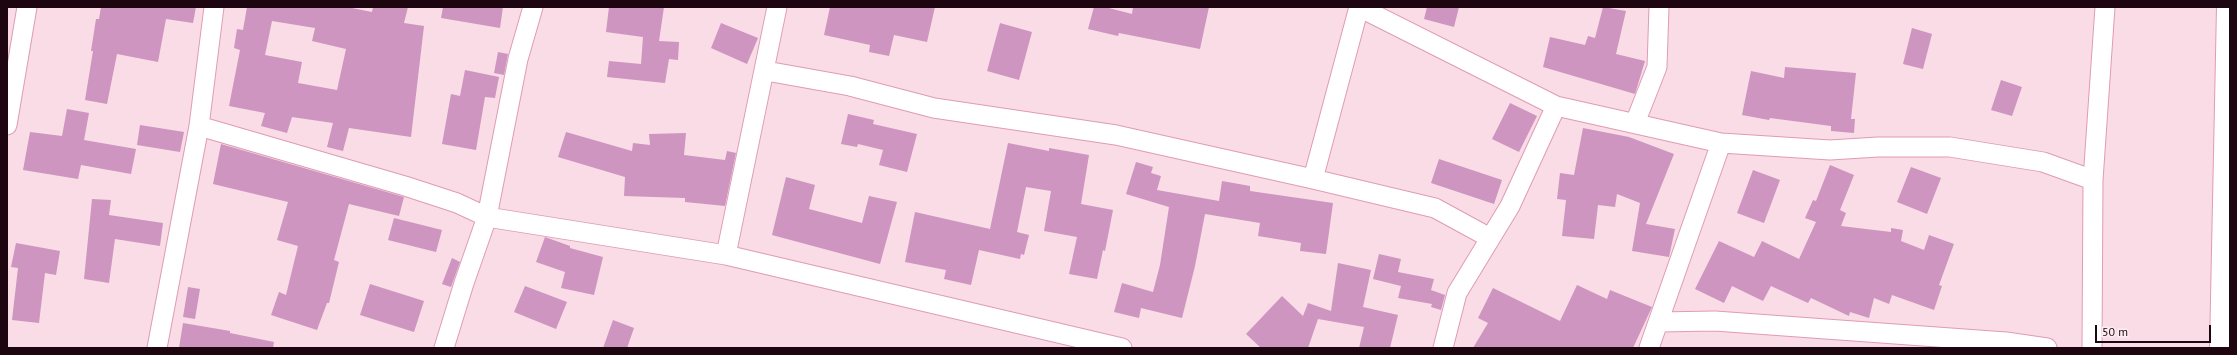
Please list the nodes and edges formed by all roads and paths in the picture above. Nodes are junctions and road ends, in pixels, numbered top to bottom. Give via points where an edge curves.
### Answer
1 (27, 7) edge
2 (214, 7) edge
3 (533, 7) edge
4 (777, 7) edge
5 (1359, 7) edge
6 (1659, 7) edge
7 (2105, 7) edge
8 (2228, 7) edge
9 (766, 71) junction
10 (1556, 106) junction
11 (1635, 124) junction
12 (7, 125) edge
13 (199, 126) junction
14 (1721, 143) junction
15 (1312, 179) junction
16 (2093, 180) junction
17 (487, 217) junction
18 (1490, 238) junction
19 (726, 255) junction
20 (1659, 322) junction
21 (157, 348) edge
22 (444, 348) edge
23 (1122, 348) edge
24 (1443, 348) edge
25 (1649, 348) edge
26 (2047, 348) edge
27 (2092, 348) edge
28 (2221, 348) edge

1 - 12 street
2 - 13 street
3 - 17 street via 518,59
4 - 9 street
5 - 10 street
5 - 15 street
6 - 11 street via 1657,67
7 - 16 street
8 - 28 highway
9 - 15 street via 850,86 934,108 1116,135
9 - 19 street
10 - 11 street
10 - 18 street via 1510,206
11 - 14 street
13 - 17 street via 405,186 457,203
13 - 21 street
14 - 16 street via 1830,150 1950,147 2043,162
14 - 20 street
15 - 18 street via 1435,208
16 - 27 street
17 - 19 street
17 - 22 street
18 - 24 street via 1457,293
19 - 23 street
20 - 25 street
20 - 26 street via 1715,321 2006,342

